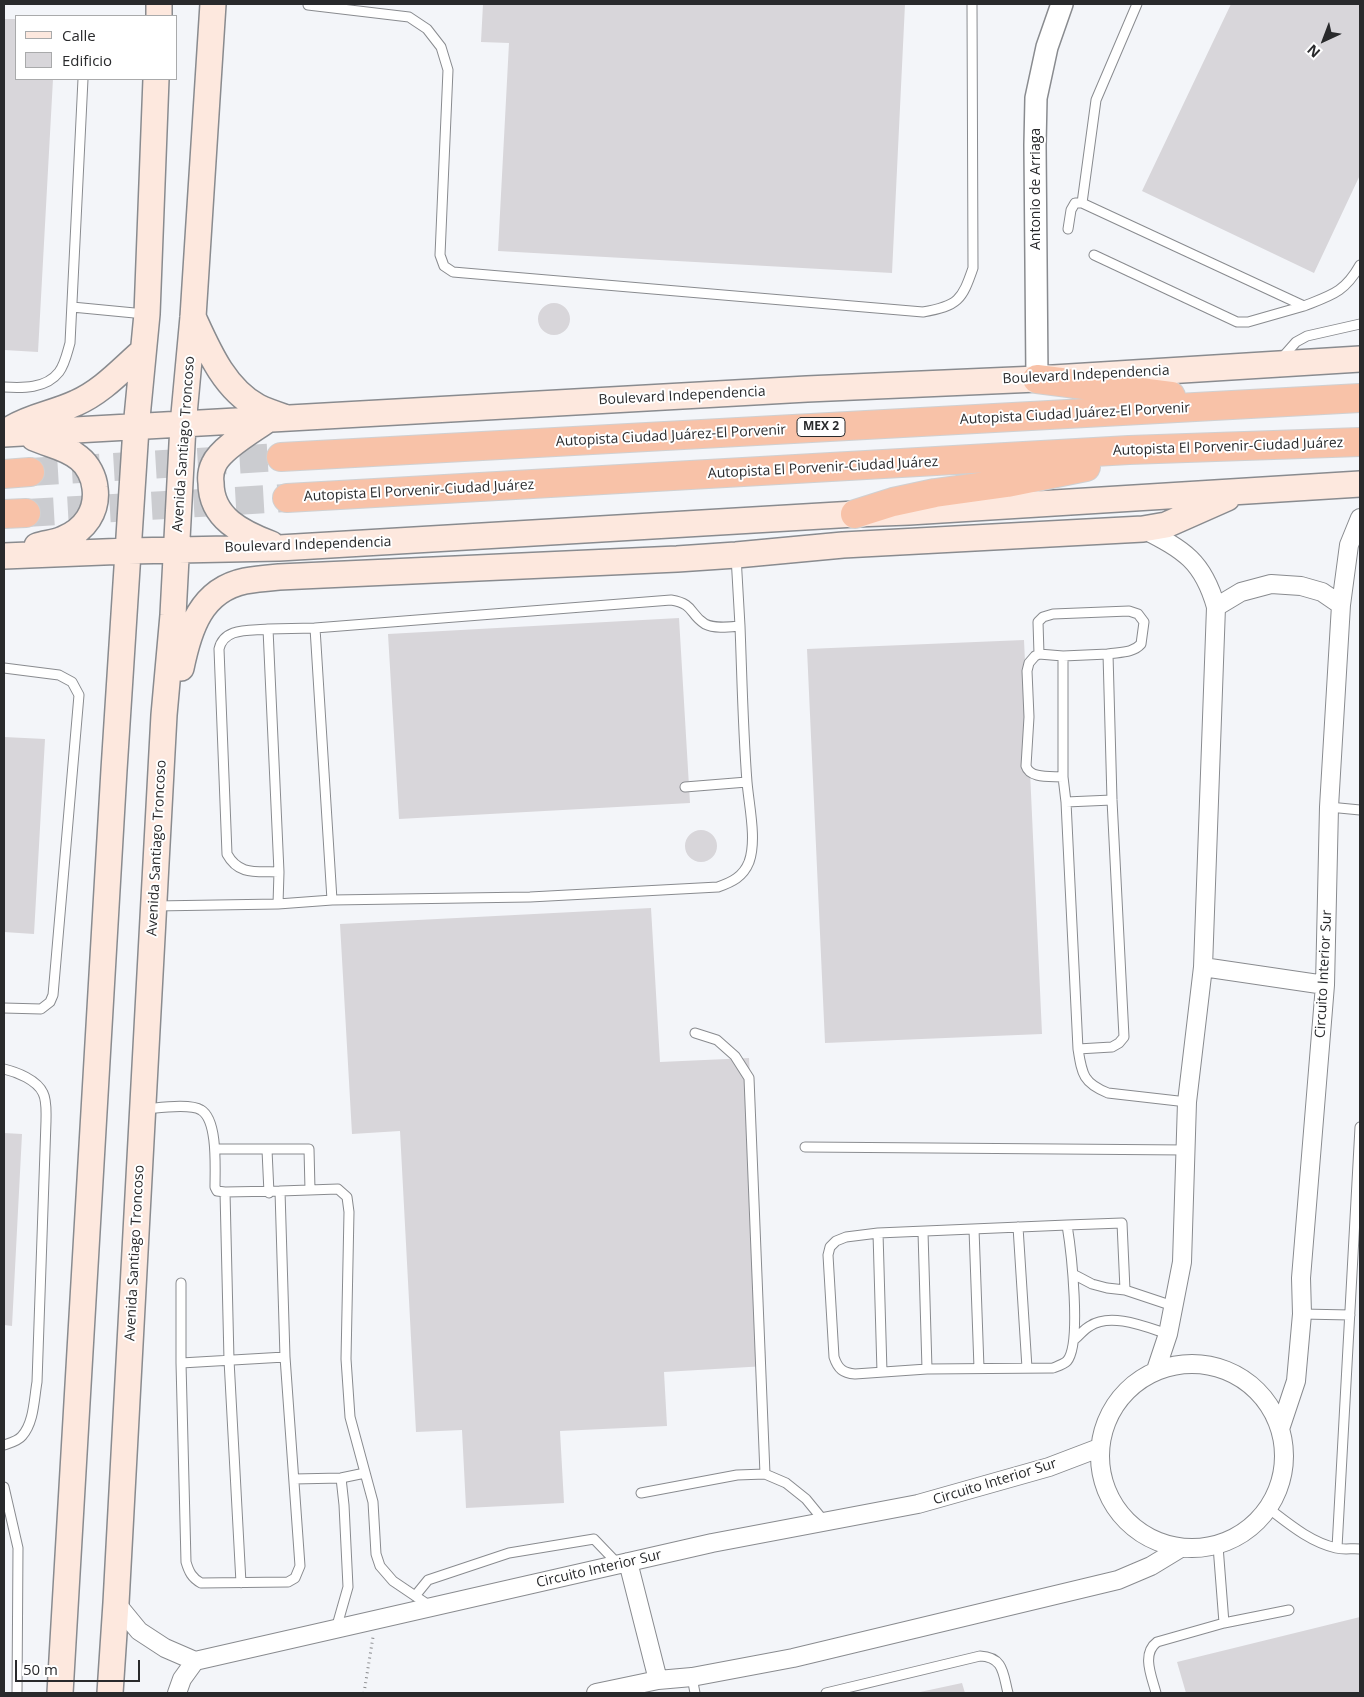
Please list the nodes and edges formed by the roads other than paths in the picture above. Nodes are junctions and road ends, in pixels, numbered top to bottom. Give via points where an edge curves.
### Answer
1 (213, 4) edge
2 (972, 4) edge
3 (1062, 4) edge
4 (1137, 4) edge
5 (308, 5) dead end
6 (83, 80) edge
7 (156, 80) edge
8 (1082, 203) junction
9 (1068, 229) dead end
10 (1094, 255) dead end
11 (1360, 265) edge
12 (1304, 306) junction
13 (72, 307) junction
14 (147, 314) junction
15 (193, 317) junction
16 (1360, 324) edge
17 (143, 351) junction
18 (1360, 359) edge
19 (1276, 364) junction
20 (1037, 379) junction
21 (4, 387) edge
22 (1360, 398) edge
23 (1239, 405) junction
24 (278, 419) junction
25 (183, 424) junction
26 (136, 428) junction
27 (11, 433) edge
28 (1360, 442) edge
29 (1129, 450) junction
30 (281, 457) tunnel mouth
31 (1360, 484) edge
32 (1241, 492) junction
33 (287, 498) tunnel mouth
34 (855, 514) junction
35 (1360, 518) edge
36 (1143, 529) junction
37 (433, 539) junction
38 (280, 548) junction
39 (177, 549) junction
40 (128, 551) junction
41 (13, 556) edge
42 (736, 556) junction
43 (677, 559) junction
44 (1341, 605) junction
45 (1216, 607) junction
46 (740, 626) junction
47 (315, 628) junction
48 (268, 630) junction
49 (1039, 654) junction
50 (1108, 654) junction
51 (1063, 656) junction
52 (4, 668) edge
53 (164, 715) junction
54 (1063, 777) junction
55 (747, 782) junction
56 (685, 787) dead end
57 (1112, 800) junction
58 (1066, 802) junction
59 (1329, 808) junction
60 (1360, 810) edge
61 (279, 872) junction
62 (332, 900) junction
63 (278, 904) junction
64 (154, 906) junction
65 (1203, 967) junction
66 (1325, 985) junction
67 (4, 1008) edge
68 (694, 1034) dead end
69 (1078, 1049) junction
70 (4, 1069) edge
71 (1187, 1102) junction
72 (143, 1109) junction
73 (1360, 1127) edge
74 (805, 1147) dead end
75 (216, 1148) junction
76 (267, 1150) junction
77 (1186, 1150) junction
78 (310, 1190) junction
79 (280, 1191) junction
80 (225, 1192) junction
81 (269, 1192) junction
82 (1067, 1225) junction
83 (1018, 1227) junction
84 (974, 1229) junction
85 (923, 1232) junction
86 (878, 1233) junction
87 (1073, 1274) junction
88 (181, 1283) dead end
89 (1125, 1290) junction
90 (1173, 1306) junction
91 (1302, 1314) junction
92 (1350, 1315) junction
93 (1168, 1334) junction
94 (1075, 1339) junction
95 (285, 1357) junction
96 (229, 1360) junction
97 (181, 1363) junction
98 (979, 1368) junction
99 (1027, 1368) junction
100 (927, 1369) junction
101 (1156, 1370) junction
102 (882, 1372) junction
103 (1280, 1429) junction
104 (4, 1445) edge
105 (1099, 1448) junction
106 (365, 1474) junction
107 (765, 1474) junction
108 (341, 1478) junction
109 (294, 1479) junction
110 (4, 1487) edge
111 (641, 1492) dead end
112 (1268, 1508) junction
113 (824, 1522) junction
114 (1218, 1546) junction
115 (1337, 1548) junction
116 (1360, 1548) edge
117 (1179, 1550) junction
118 (623, 1563) junction
119 (241, 1584) junction
120 (415, 1596) junction
121 (116, 1603) junction
122 (431, 1607) junction
123 (1289, 1610) dead end
124 (1224, 1623) junction
125 (336, 1629) junction
126 (195, 1661) junction
127 (658, 1680) junction
128 (694, 1685) edge
129 (636, 1689) edge
130 (17, 1693) edge
131 (60, 1693) edge
132 (110, 1693) edge
133 (177, 1693) edge
134 (596, 1693) edge
135 (826, 1693) edge
136 (1008, 1693) edge
137 (1156, 1693) edge

1 - 15 main road, Avenida Santiago Troncoso
2 - 5 lane via 973,268 959,299 944,308 923,312 453,272 444,266 440,255 448,70 441,47 427,29 408,17
3 - 20 street, Antonio de Arriaga via 1046,47 1036,98
4 - 8 lane via 1096,100
6 - 13 lane
7 - 14 main road
8 - 9 lane via 1075,203 1072,207
8 - 12 lane
10 - 12 lane via 1237,322 1248,322
11 - 12 lane via 1342,289
13 - 14 lane
13 - 21 lane via 70,343 58,373 45,383 30,388
14 - 17 main road
15 - 24 main road via 220,371 243,396
15 - 25 main road, Avenida Santiago Troncoso
16 - 19 lane via 1307,336 1296,342
17 - 26 main road
17 - 27 main road via 98,391 76,403 24,421
18 - 19 main road, Boulevard Independencia
19 - 20 main road, Boulevard Independencia
20 - 23 highway
20 - 24 main road, Boulevard Independencia
22 - 23 highway, Autopista Ciudad Juárez-El Porvenir / MEX 2
23 - 30 highway, Autopista Ciudad Juárez-El Porvenir / MEX 2
24 - 25 main road, Boulevard Independencia
24 - 38 main road via 233,444 214,463 210,474 211,492 224,519 242,532
25 - 26 main road, Boulevard Independencia
25 - 39 main road, Avenida Santiago Troncoso
26 - 27 main road, Boulevard Independencia
26 - 40 main road
27 - 41 main road via 64,448 80,459 94,481 96,496 94,511 76,532 63,540 38,545
28 - 29 highway, Autopista El Porvenir-Ciudad Juárez
29 - 33 highway, Autopista El Porvenir-Ciudad Juárez
29 - 34 highway via 1084,467 1007,483 935,493
31 - 32 main road, Boulevard Independencia
32 - 34 main road, Boulevard Independencia
32 - 36 main road via 1166,525
34 - 37 main road, Boulevard Independencia
35 - 44 street, Circuito Interior Sur via 1349,546
36 - 42 main road via 843,545
36 - 45 street via 1172,544 1196,564 1210,586
37 - 38 main road, Boulevard Independencia
37 - 43 main road
38 - 39 main road, Boulevard Independencia
39 - 40 main road, Boulevard Independencia
39 - 53 main road, Avenida Santiago Troncoso
40 - 41 main road, Boulevard Independencia
40 - 131 main road
42 - 43 main road
42 - 46 lane
43 - 53 main road via 244,581 215,595 195,619 179,679
44 - 45 street via 1322,592 1301,586 1271,584 1241,592
44 - 59 street, Circuito Interior Sur
45 - 65 street
46 - 47 lane via 706,624 691,608 671,600
46 - 55 lane
47 - 48 lane
47 - 62 lane
48 - 61 lane
48 - 61 lane via 234,632 223,639 218,649 226,844 227,854 236,866 244,870
49 - 50 lane via 1038,622 1043,617 1129,611 1138,614 1144,622 1141,644 1135,650
49 - 51 lane
49 - 54 lane via 1029,663 1027,671 1026,766 1033,774
50 - 51 lane
50 - 57 lane
51 - 54 lane
52 - 67 lane via 59,674 72,682 80,694 54,996 41,1009
53 - 64 main road, Avenida Santiago Troncoso
54 - 58 lane
55 - 56 lane
55 - 62 lane via 753,844 750,861 734,882 718,887 530,897
57 - 58 lane
57 - 69 lane via 1124,1037 1112,1047
58 - 69 lane
59 - 60 lane
59 - 66 street, Circuito Interior Sur
61 - 63 lane
62 - 63 lane
63 - 64 lane
64 - 72 main road, Avenida Santiago Troncoso
65 - 66 street
65 - 71 street
66 - 91 street, Circuito Interior Sur via 1301,1278
68 - 107 lane via 717,1040 735,1056 750,1078
69 - 71 lane via 1082,1073 1098,1089 1108,1093
70 - 104 lane via 15,1071 38,1085 44,1094 46,1121 37,1382 28,1426 21,1437
71 - 77 street
72 - 75 lane via 200,1109 209,1116
72 - 121 main road, Avenida Santiago Troncoso
73 - 92 lane
74 - 77 lane
75 - 76 lane
75 - 80 lane via 215,1187 217,1191
76 - 78 lane via 309,1149
76 - 81 lane
77 - 90 street via 1182,1262
78 - 79 lane
78 - 106 lane via 338,1190 347,1197 346,1359 350,1417
79 - 81 lane
79 - 95 lane
80 - 81 lane
80 - 96 lane
82 - 83 lane
82 - 87 lane
82 - 89 lane via 1122,1223
83 - 84 lane
83 - 99 lane
84 - 85 lane
84 - 98 lane
85 - 86 lane
85 - 100 lane
86 - 102 lane
86 - 102 lane via 836,1241 828,1255 837,1365 846,1373
87 - 89 lane via 1092,1284
87 - 94 lane
88 - 97 lane
89 - 90 lane
90 - 93 street
91 - 92 lane
91 - 103 street, Circuito Interior Sur via 1296,1381
92 - 115 lane
93 - 94 lane via 1138,1324 1108,1320 1091,1325
93 - 101 street
94 - 99 lane via 1068,1360 1062,1364 1053,1368
95 - 96 lane
95 - 109 lane
96 - 97 lane
96 - 119 lane
97 - 119 lane via 186,1562 194,1579 201,1583
98 - 99 lane
98 - 100 lane
100 - 102 lane
101 - 103 street via 1181,1363 1206,1364 1231,1372 1252,1386 1269,1406
101 - 105 street via 1134,1382 1117,1400 1105,1423
103 - 112 street via 1284,1449 1283,1470 1278,1490
105 - 113 street, Circuito Interior Sur via 1048,1467 918,1504
105 - 117 street via 1101,1474 1110,1498 1125,1519 1146,1536
106 - 108 lane
106 - 120 lane via 373,1502 376,1554 380,1566 393,1582
107 - 111 lane via 737,1475
107 - 113 lane via 786,1483 806,1499
108 - 109 lane
108 - 125 lane via 348,1587
109 - 119 lane via 298,1573 288,1582
110 - 130 lane via 18,1548
112 - 114 street via 1252,1526
112 - 115 lane via 1298,1532
113 - 118 street, Circuito Interior Sur
114 - 117 street
114 - 124 lane
115 - 116 lane
117 - 128 street via 1118,1580
118 - 120 lane via 594,1539 510,1553 428,1580
118 - 122 street, Circuito Interior Sur
118 - 127 street
120 - 122 lane
121 - 126 street via 139,1631 165,1648
121 - 132 main road, Avenida Santiago Troncoso
122 - 125 street, Circuito Interior Sur
123 - 124 lane
124 - 137 lane via 1152,1646 1149,1657
125 - 126 street, Circuito Interior Sur
126 - 133 street via 182,1679
127 - 128 street
127 - 129 street
129 - 134 street
135 - 136 lane via 980,1656 997,1660

